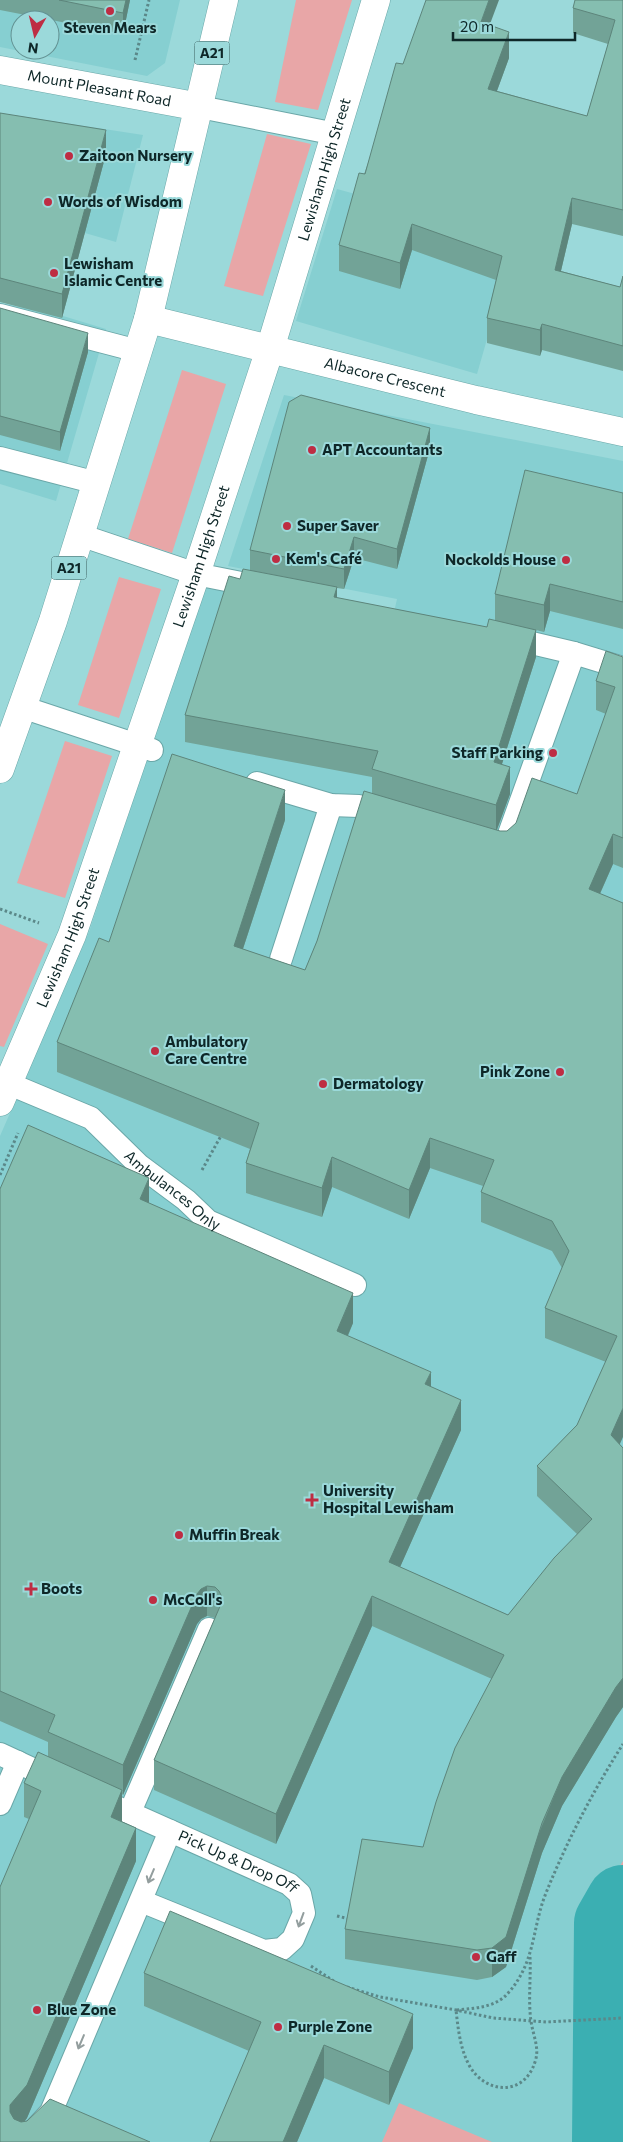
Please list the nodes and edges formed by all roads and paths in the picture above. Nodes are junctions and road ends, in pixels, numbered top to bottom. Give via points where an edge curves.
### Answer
1 (149, 0) edge
2 (224, 0) edge
3 (376, 0) edge
4 (134, 65) dead end
5 (0, 70) edge
6 (200, 107) junction
7 (336, 134) junction
8 (0, 315) edge
9 (148, 319) junction
10 (270, 349) junction
11 (138, 351) junction
12 (623, 432) edge
13 (0, 458) edge
14 (97, 483) junction
15 (80, 535) junction
16 (196, 574) junction
17 (278, 590) edge
18 (490, 633) edge
19 (574, 653) junction
20 (623, 668) edge
21 (22, 707) junction
22 (144, 748) junction
23 (0, 769) edge
24 (251, 781) edge
25 (330, 805) junction
26 (404, 819) edge
27 (477, 840) edge
28 (281, 959) dead end
29 (3, 1088) edge
30 (230, 1135) edge
31 (186, 1200) junction
32 (355, 1285) dead end
33 (209, 1629) edge
34 (623, 1744) edge
35 (9, 1758) edge
36 (0, 1804) edge
37 (130, 1812) junction
38 (170, 1831) junction
39 (141, 1901) junction
40 (282, 1949) junction
41 (530, 1957) junction
42 (338, 1984) edge
43 (346, 1986) edge
44 (456, 2010) junction
45 (623, 2018) edge
46 (531, 2021) junction
47 (23, 2142) edge

1 - 4 path
2 - 6 main road, A21
3 - 7 main road, Lewisham High Street
5 - 6 main road, Mount Pleasant Road
6 - 7 lane
6 - 9 main road, A21
7 - 10 main road, Lewisham High Street
8 - 11 lane
9 - 10 main road, Albacore Crescent
9 - 11 main road, A21
10 - 12 main road, Albacore Crescent
10 - 16 main road, Lewisham High Street
11 - 14 main road, A21
13 - 14 lane via 25,454
14 - 15 main road, A21
15 - 16 lane
15 - 21 main road, A21
16 - 17 lane
16 - 22 main road, Lewisham High Street
18 - 19 lane
19 - 20 lane
19 - 27 lane via 504,848
21 - 22 lane
21 - 23 main road, A21
22 - 29 main road, Lewisham High Street via 72,935
24 - 25 lane
25 - 26 lane via 359,806
25 - 28 lane
29 - 31 lane, Ambulances Only via 90,1118 139,1166
30 - 31 path via 223,1132
31 - 32 lane, Ambulances Only via 208,1221
33 - 37 lane
34 - 41 path via 598,1782 545,1895
35 - 36 lane
35 - 37 lane, Pick Up & Drop Off
37 - 38 lane, Pick Up & Drop Off
38 -> 39 lane
38 -> 40 lane, Pick Up & Drop Off via 289,1884 300,1894 304,1913 293,1939
39 - 40 lane via 264,1951
39 -> 47 lane via 51,2112
40 - 42 path
41 - 44 path via 509,1993 480,2008
41 - 46 path
43 - 44 path via 380,1997
44 - 46 path via 493,2018
44 - 46 path via 470,2066 483,2081 499,2087 520,2085 531,2073 538,2055
45 - 46 path

